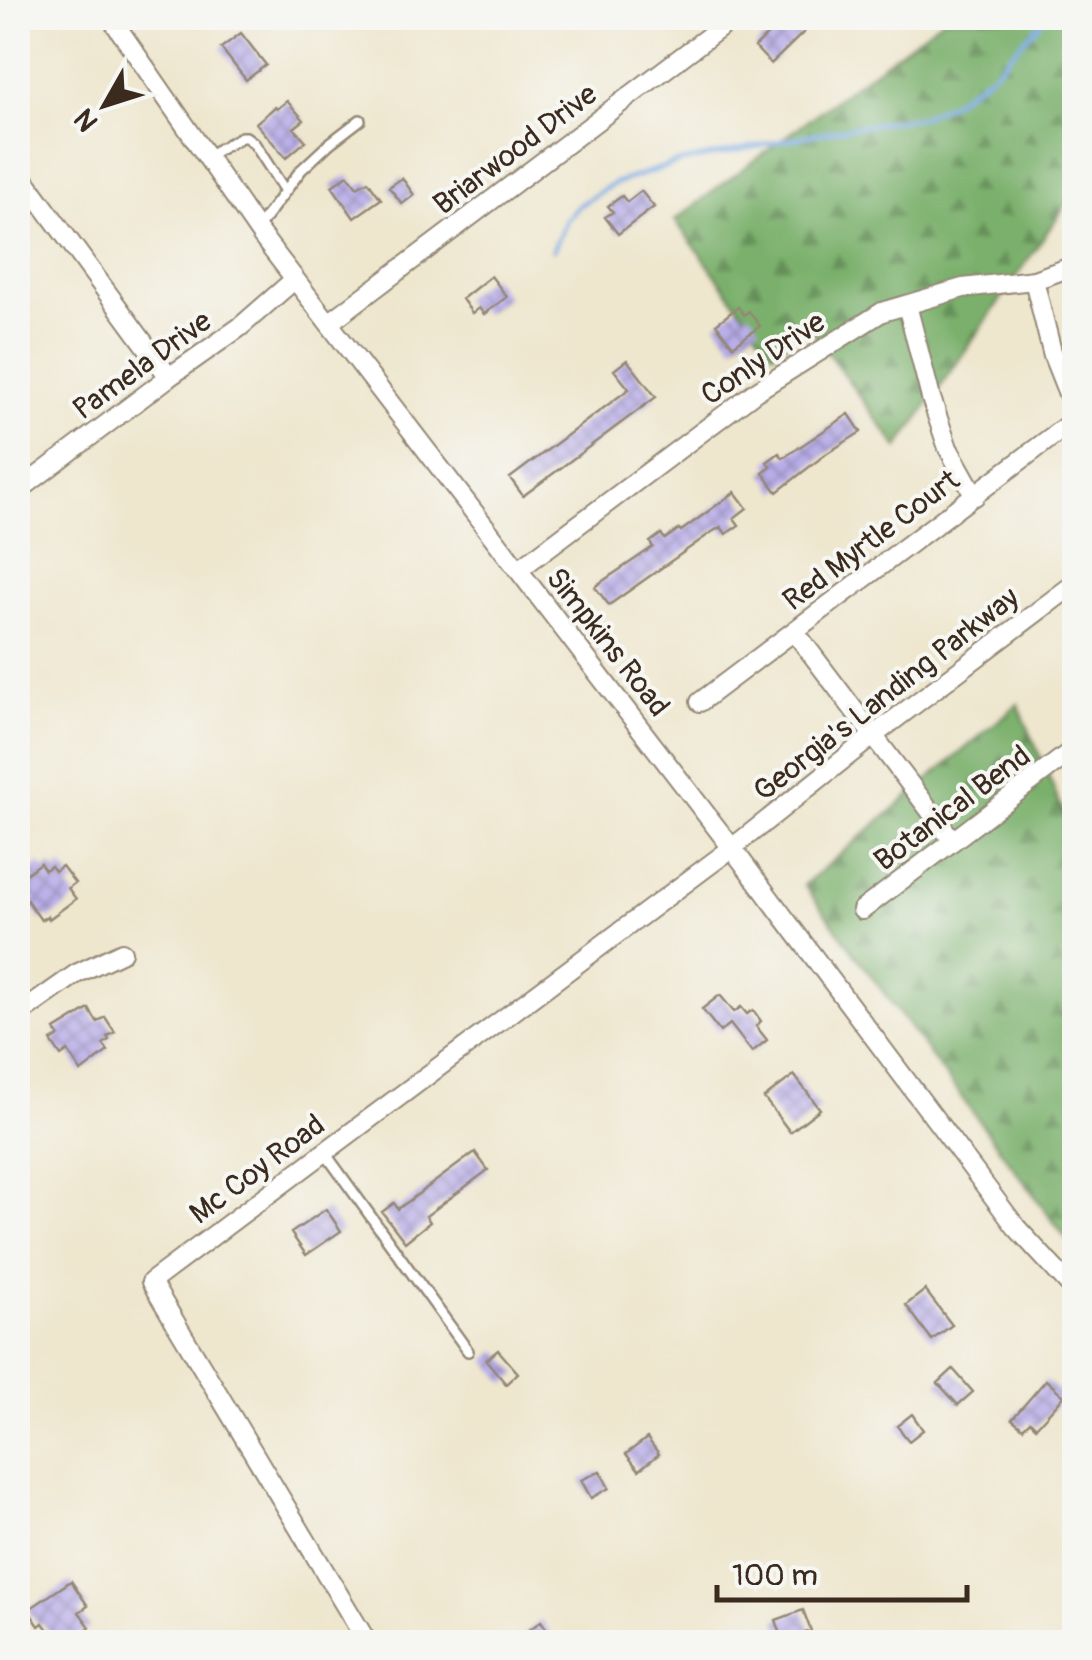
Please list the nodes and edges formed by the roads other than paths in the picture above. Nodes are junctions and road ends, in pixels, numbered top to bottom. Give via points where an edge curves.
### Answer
1 (111, 18) edge
2 (733, 18) edge
3 (360, 120) dead end
4 (206, 156) junction
5 (18, 172) edge
6 (285, 191) junction
7 (257, 229) junction
8 (1074, 266) edge
9 (295, 279) junction
10 (1034, 280) junction
11 (907, 304) junction
12 (329, 323) junction
13 (169, 377) junction
14 (1074, 409) edge
15 (1074, 420) edge
16 (18, 491) edge
17 (975, 496) junction
18 (518, 570) junction
19 (1074, 584) edge
20 (795, 632) junction
21 (700, 702) dead end
22 (874, 735) junction
23 (1074, 749) edge
24 (953, 841) junction
25 (732, 848) junction
26 (862, 910) dead end
27 (122, 952) dead end
28 (18, 1015) edge
29 (325, 1152) junction
30 (1074, 1290) edge
31 (468, 1351) dead end
32 (368, 1642) edge

1 - 4 street, Simpkins Road
2 - 12 street, Briarwood Drive
3 - 6 lane
4 - 6 lane via 246,137
4 - 7 street, Simpkins Road
5 - 13 street
6 - 7 lane
7 - 9 street, Simpkins Road
8 - 10 street, Conly Drive
9 - 12 street, Simpkins Road
9 - 13 street, Pamela Drive
10 - 11 street, Conly Drive via 963,288
10 - 14 street
11 - 17 street via 948,448
11 - 18 street, Conly Drive via 882,312 756,392
12 - 18 street, Simpkins Road
13 - 16 street, Pamela Drive
15 - 17 street, Red Myrtle Court
17 - 20 street, Red Myrtle Court
18 - 25 street, Simpkins Road
19 - 22 street, Georgia's Landing Parkway
20 - 21 street, Red Myrtle Court
20 - 22 street
22 - 24 street
22 - 25 street, Georgia's Landing Parkway
23 - 24 street, Botanical Bend
24 - 26 street, Botanical Bend
25 - 29 street, Mc Coy Road
25 - 30 street, Simpkins Road via 1016,1227
27 - 28 street via 76,974
29 - 31 lane
29 - 32 street, Mc Coy Road via 151,1282

